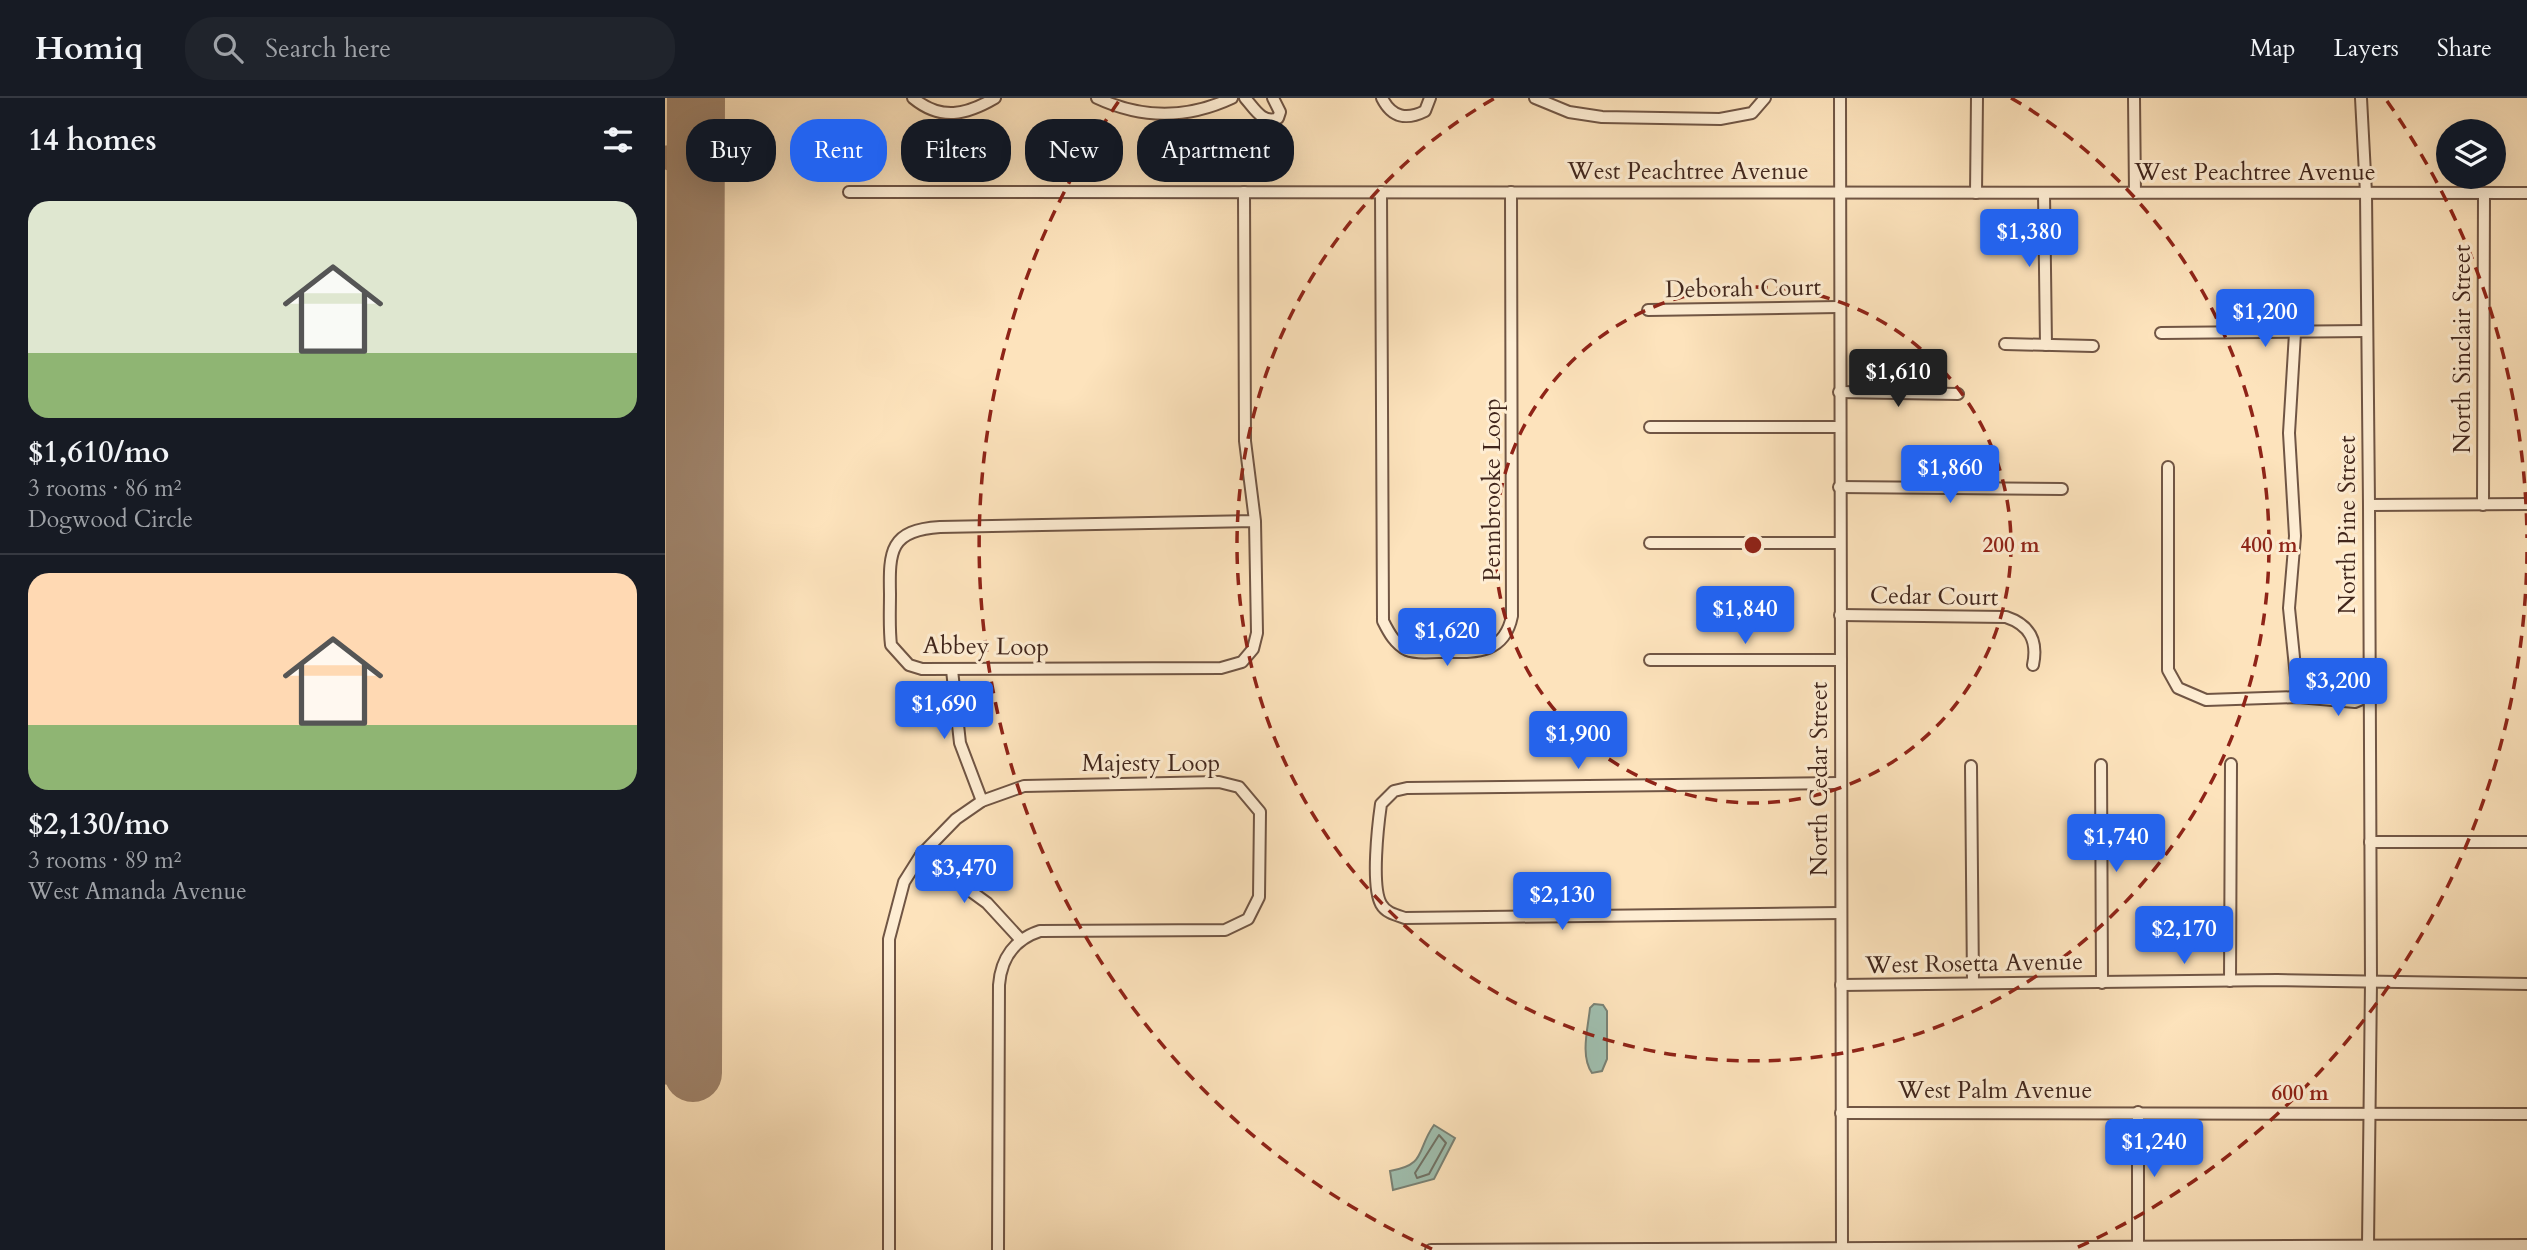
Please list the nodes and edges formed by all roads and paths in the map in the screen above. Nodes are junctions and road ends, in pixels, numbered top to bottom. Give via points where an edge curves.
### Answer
1 (913, 98) edge
2 (995, 98) edge
3 (1097, 98) edge
4 (1232, 98) edge
5 (1245, 98) edge
6 (1273, 98) edge
7 (1382, 98) edge
8 (1430, 98) edge
9 (1535, 98) edge
10 (1765, 98) edge
11 (1840, 98) edge
12 (1977, 98) edge
13 (2134, 98) edge
14 (2361, 98) edge
15 (849, 192) dead end
16 (1244, 192) junction
17 (1381, 192) junction
18 (1511, 192) junction
19 (1839, 192) junction
20 (1976, 193) junction
21 (2044, 193) junction
22 (2135, 193) junction
23 (2366, 193) junction
24 (2484, 193) junction
25 (2527, 193) edge
26 (1838, 307) junction
27 (1648, 310) dead end
28 (2367, 331) junction
29 (2161, 333) dead end
30 (2295, 333) junction
31 (2005, 344) dead end
32 (2046, 345) junction
33 (2094, 345) dead end
34 (1839, 392) junction
35 (1958, 394) dead end
36 (1650, 426) dead end
37 (1838, 427) junction
38 (2168, 467) dead end
39 (1839, 487) junction
40 (2062, 489) dead end
41 (2527, 504) edge
42 (2369, 505) junction
43 (2483, 505) junction
44 (1255, 521) junction
45 (1650, 543) dead end
46 (1840, 543) junction
47 (1840, 615) junction
48 (1650, 660) dead end
49 (1841, 660) junction
50 (2033, 665) dead end
51 (952, 670) junction
52 (2369, 696) junction
53 (2302, 697) junction
54 (2231, 764) dead end
55 (2101, 765) dead end
56 (1971, 766) dead end
57 (1840, 783) junction
58 (982, 801) junction
59 (2370, 842) junction
60 (2527, 842) edge
61 (921, 855) junction
62 (1840, 913) junction
63 (1021, 940) junction
64 (2230, 981) junction
65 (2371, 982) junction
66 (1973, 983) junction
67 (2102, 983) junction
68 (2527, 984) edge
69 (1841, 985) junction
70 (2138, 1112) junction
71 (1841, 1113) junction
72 (2368, 1113) junction
73 (2527, 1114) edge
74 (2527, 1245) edge
75 (2368, 1246) junction
76 (2138, 1248) edge
77 (2402, 1248) edge
78 (1842, 1249) edge
79 (889, 1250) edge
80 (998, 1250) edge
81 (1431, 1250) edge

1 - 2 street via 949,115 972,111
3 - 4 street via 1140,113 1160,114 1201,110
5 - 6 street via 1265,120 1272,121 1280,111
7 - 8 street via 1397,115 1411,118 1425,111
9 - 10 street via 1569,112 1602,117 1707,119 1752,113
11 - 19 street, North Cedar Street
12 - 20 street
13 - 22 street
14 - 23 street, North Pine Street
15 - 16 street, West Peachtree Avenue
16 - 17 street, West Peachtree Avenue
16 - 44 street, Abbey Loop via 1245,441
17 - 18 street, West Peachtree Avenue
17 - 18 street, Pennbrooke Loop via 1383,621 1390,635 1410,652 1474,652 1492,647 1509,631 1514,305
18 - 19 street, West Peachtree Avenue
19 - 20 street, West Peachtree Avenue
19 - 26 street, North Cedar Street
20 - 21 street, West Peachtree Avenue
21 - 22 street, West Peachtree Avenue
21 - 32 street
22 - 23 street, West Peachtree Avenue
23 - 24 street, West Peachtree Avenue
23 - 28 street, North Pine Street
24 - 25 street, West Peachtree Avenue
24 - 43 street, North Sinclair Street
26 - 27 street, Deborah Court
26 - 34 street, North Cedar Street
28 - 30 street
28 - 42 street, North Pine Street
29 - 30 street
30 - 53 street via 2289,433 2296,505 2289,608
31 - 32 street
32 - 33 street
34 - 35 street
34 - 37 street, North Cedar Street
36 - 37 street
37 - 39 street, North Cedar Street
38 - 53 street via 2166,619 2172,680 2187,694 2206,700
39 - 40 street
39 - 46 street, North Cedar Street
41 - 43 street
42 - 43 street
42 - 52 street, North Pine Street
44 - 51 street, Abbey Loop via 1256,641 1248,656 1234,666
44 - 51 street, Abbey Loop via 911,531 899,539 889,561 891,645 909,665
45 - 46 street
46 - 47 street, North Cedar Street
47 - 49 street, North Cedar Street
47 - 50 street, Cedar Court via 2006,617 2025,626 2033,636
48 - 49 street
49 - 57 street, North Cedar Street
51 - 58 street via 960,743
52 - 53 street via 2355,702
52 - 59 street, North Pine Street
54 - 64 street
55 - 67 street
56 - 66 street
57 - 62 street, North Cedar Street
57 - 62 street via 1407,788 1394,791 1381,804 1378,838 1378,896 1388,912 1405,918
58 - 61 street, Majesty Loop via 956,819
58 - 63 street, Majesty Loop via 1024,786 1046,784 1219,782 1239,788 1259,812 1259,897 1255,911 1238,926 1040,931
59 - 60 street
59 - 65 street, North Pine Street
61 - 63 street via 987,904
61 - 79 street, Majesty Loop via 904,882 889,939
62 - 69 street, North Cedar Street
63 - 80 street via 1009,951 1000,974
64 - 65 street, West Rosetta Avenue
64 - 67 street, West Rosetta Avenue
65 - 68 street, West Rosetta Avenue
65 - 72 street, North Pine Street
66 - 67 street, West Rosetta Avenue
66 - 69 street, West Rosetta Avenue
69 - 71 street, North Cedar Street
70 - 71 street, West Palm Avenue
70 - 72 street, West Palm Avenue
70 - 76 street
71 - 78 street, North Cedar Street
72 - 73 street, West Palm Avenue
72 - 75 street, North Pine Street
74 - 77 street
75 - 76 street
75 - 77 street
76 - 78 street
78 - 81 street

